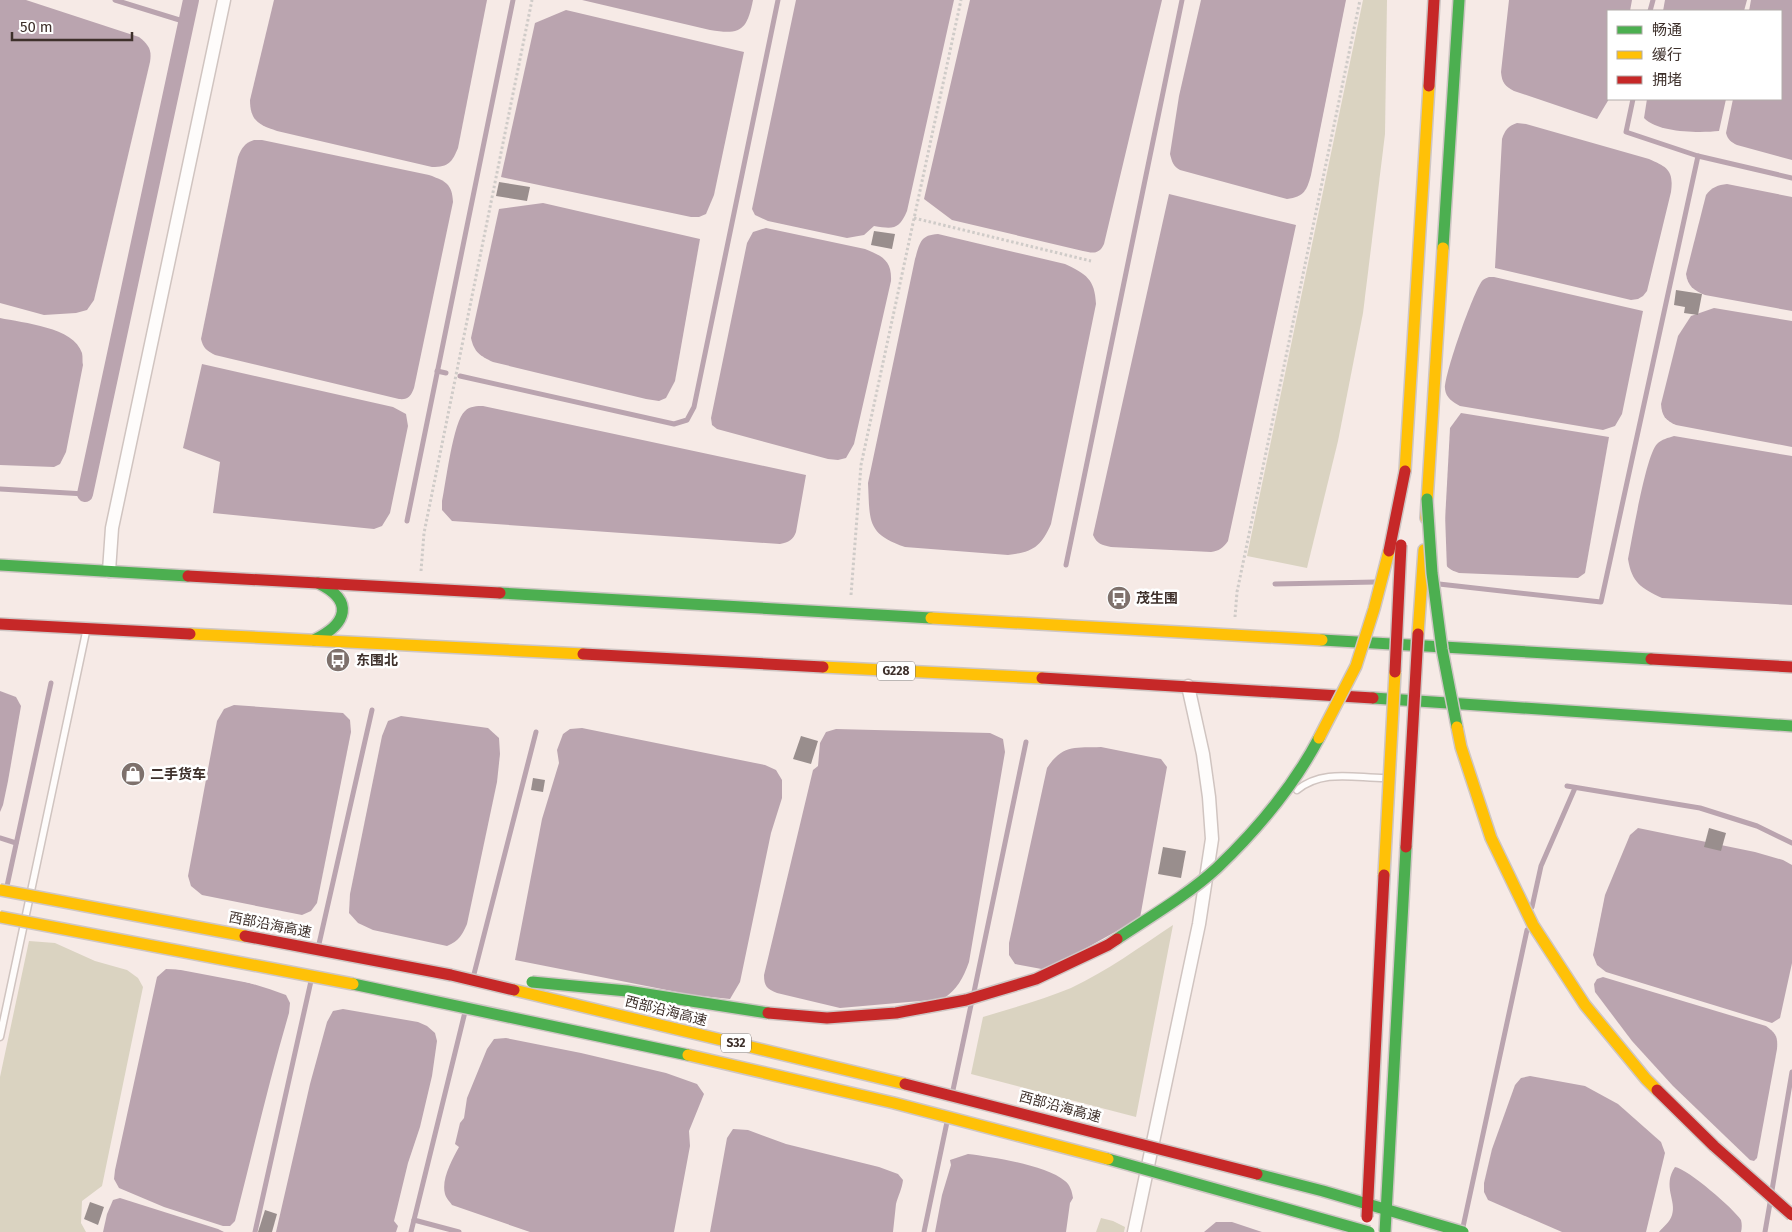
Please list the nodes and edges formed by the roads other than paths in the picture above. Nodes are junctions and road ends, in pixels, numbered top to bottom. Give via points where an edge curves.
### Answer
1 (224, 0) edge
2 (1434, 0) edge
3 (1459, 0) edge
4 (1405, 472) junction
5 (1427, 499) junction
6 (0, 565) edge
7 (109, 571) junction
8 (317, 583) junction
9 (0, 624) edge
10 (87, 628) junction
11 (314, 640) junction
12 (1792, 667) edge
13 (1188, 686) junction
14 (1792, 726) edge
15 (1393, 778) dead end
16 (1402, 778) dead end
17 (1411, 778) dead end
18 (1204, 887) junction
19 (0, 890) edge
20 (0, 917) edge
21 (452, 974) junction
22 (0, 1037) edge
23 (1792, 1215) edge
24 (1134, 1232) edge
25 (1368, 1232) edge
26 (1385, 1232) edge
27 (1463, 1232) edge

1 - 7 street via 112,528
2 - 4 highway
3 - 5 highway
4 - 21 highway, bridge via 1386,565 1356,666 1307,762 1266,816 1217,868 1108,945 1036,979 966,1000 896,1012 827,1018 751,1011 627,991
4 - 25 highway, bridge
5 - 23 highway, bridge via 1442,649 1461,747 1491,838 1533,924 1585,1005 1646,1079 1714,1146
5 - 26 highway, bridge
6 - 7 highway
7 - 8 highway
8 - 11 highway via 337,593 342,611 334,629
8 - 12 highway
9 - 10 highway, G228
10 - 11 highway, G228
10 - 22 lane
11 - 13 highway, G228
13 - 14 highway, G228
13 - 18 street via 1209,797 1212,838
15 - 18 lane via 1340,775 1321,777 1305,784
16 - 17 lane
18 - 24 street
19 - 21 highway, 西部沿海高速 / S32, bridge
20 - 25 highway, S32, bridge via 244,962 734,1065 1033,1139
21 - 27 highway, 西部沿海高速 / S32, bridge via 997,1106 1323,1191

